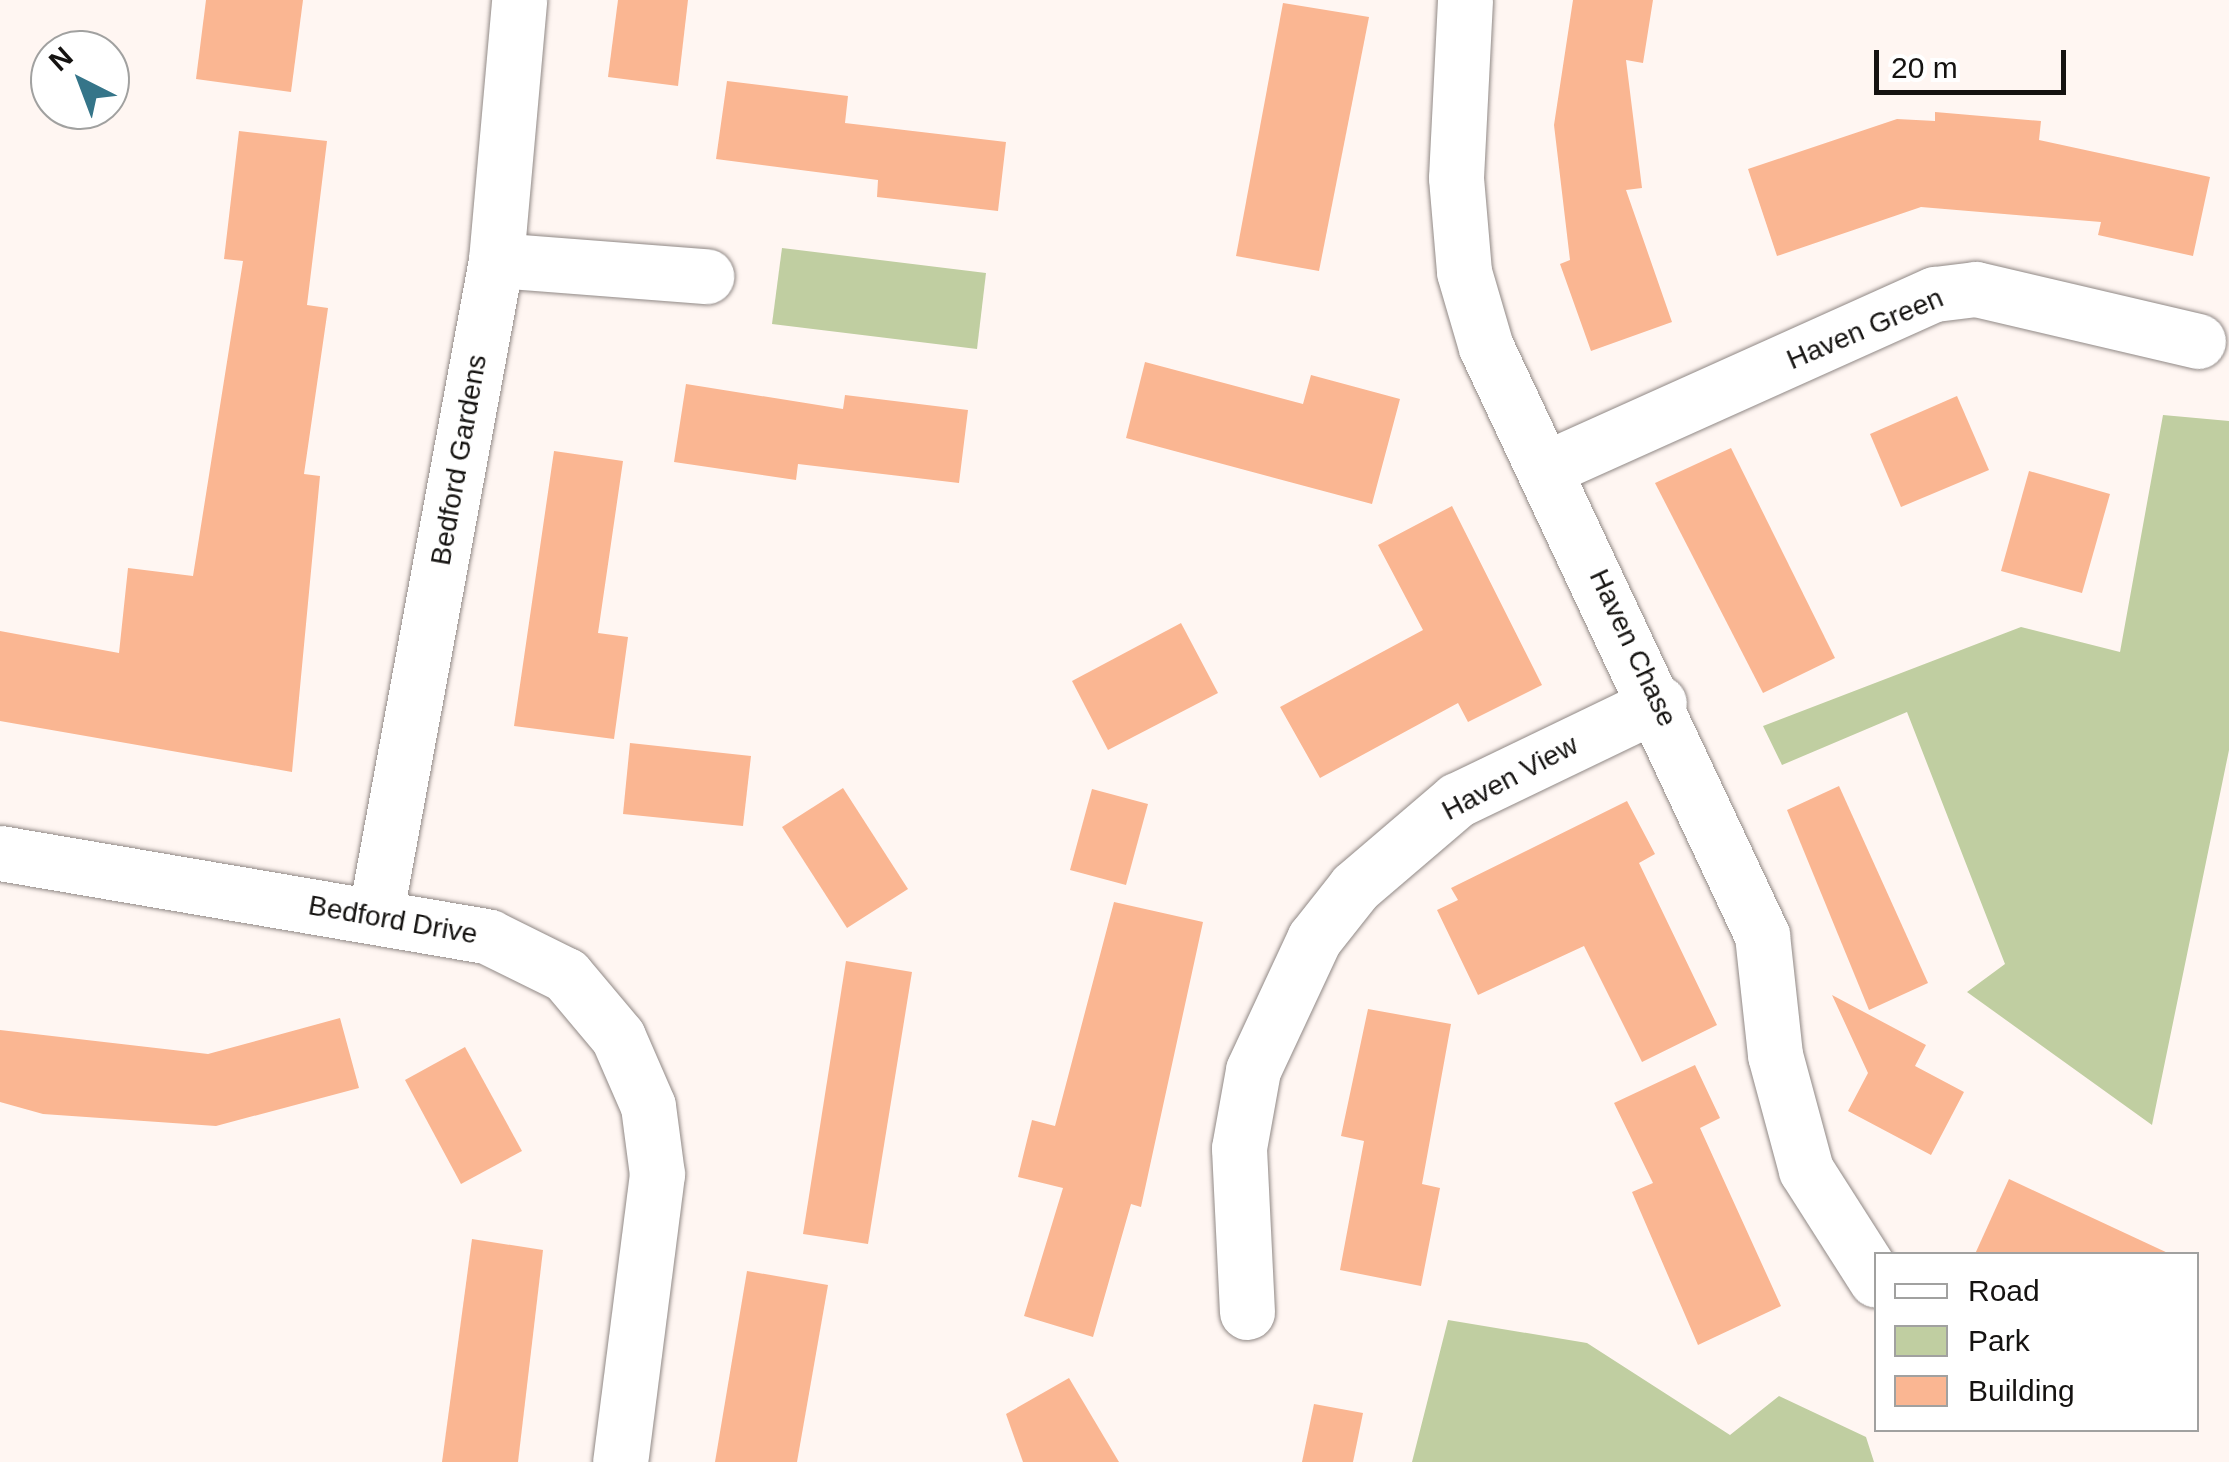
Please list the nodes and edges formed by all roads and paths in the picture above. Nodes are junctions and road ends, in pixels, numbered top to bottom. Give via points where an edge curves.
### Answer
1 (518, 0) edge
2 (1465, 0) edge
3 (496, 260) junction
4 (706, 276) dead end
5 (2198, 341) dead end
6 (1548, 468) junction
7 (1659, 703) junction
8 (0, 853) edge
9 (375, 917) junction
10 (1874, 1277) edge
11 (1247, 1312) dead end
12 (620, 1462) edge

1 - 3 street, Bedford Gardens
2 - 6 street, Haven Chase via 1456,60 1464,272 1486,348
3 - 4 street
3 - 9 street, Bedford Gardens
5 - 6 street, Haven Green via 1976,289 1935,294
6 - 7 street, Haven Chase
7 - 10 street, Haven Chase via 1762,934 1775,1055 1806,1170
7 - 11 street, Haven View via 1457,800 1355,886 1314,939 1254,1070 1239,1148
8 - 9 street, Bedford Drive
9 - 12 street, Bedford Drive via 505,944 566,975 618,1037 648,1106 657,1174

